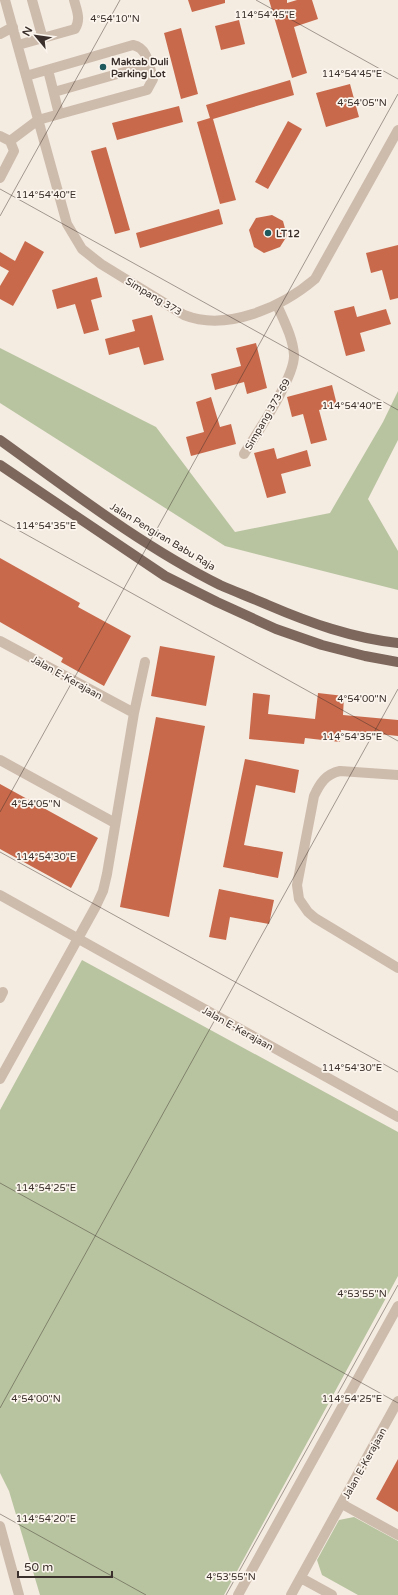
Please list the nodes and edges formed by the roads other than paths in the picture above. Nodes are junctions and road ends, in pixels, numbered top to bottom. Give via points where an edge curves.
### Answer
1 (5, 0) edge
2 (32, 0) edge
3 (74, 0) edge
4 (12, 27) junction
5 (0, 34) edge
6 (43, 39) junction
7 (18, 45) junction
8 (149, 65) junction
9 (48, 70) junction
10 (26, 76) junction
11 (54, 92) junction
12 (59, 114) junction
13 (38, 120) junction
14 (398, 130) edge
15 (0, 136) edge
16 (10, 141) junction
17 (0, 178) edge
18 (278, 305) junction
19 (0, 440) edge
20 (244, 454) dead end
21 (0, 465) edge
22 (0, 641) edge
23 (398, 643) edge
24 (145, 662) dead end
25 (398, 662) edge
26 (134, 713) junction
27 (0, 760) edge
28 (398, 775) edge
29 (115, 823) junction
30 (0, 895) edge
31 (78, 939) junction
32 (398, 968) edge
33 (0, 1079) edge
34 (398, 1117) edge
35 (398, 1306) edge
36 (398, 1401) edge
37 (342, 1504) junction
38 (0, 1526) edge
39 (398, 1534) edge
40 (301, 1578) junction
41 (19, 1595) edge
42 (238, 1595) edge
43 (291, 1595) edge
44 (332, 1595) edge

1 - 4 street, Simpang 373
2 - 6 street
3 - 6 street via 79,17 75,29
4 - 5 street
4 - 7 street, Simpang 373
6 - 7 street
7 - 10 street, Simpang 373
8 - 9 street via 140,46 133,45
8 - 11 street
8 - 12 street via 153,78 147,90
9 - 10 street
9 - 11 street
10 - 13 street, Simpang 373
11 - 12 street
12 - 13 street
13 - 16 street
13 - 18 street, Simpang 373 via 68,224 82,249 101,264 196,319 223,320 257,313
14 - 18 street, Simpang 373 via 315,279
15 - 16 street
16 - 17 street via 13,154
18 - 20 street, Simpang 373-69 via 293,347 293,364 269,415
19 - 23 main road, Jalan Pengiran Babu Raja via 110,518 176,561 221,585 321,627
21 - 25 main road via 165,576 217,602 276,629 322,645
22 - 26 street, Jalan E-Kerajaan
24 - 26 street
26 - 29 street
27 - 29 street
28 - 32 street via 340,771 329,775 318,786 297,893 302,905 316,918
29 - 31 street via 103,891
30 - 31 street, Jalan E-Kerajaan
31 - 33 street
31 - 34 street, Jalan E-Kerajaan
35 - 42 street
36 - 37 street, Jalan E-Kerajaan
37 - 39 street
37 - 40 street, Jalan E-Kerajaan
38 - 41 street
40 - 43 street, Jalan E-Kerajaan
40 - 44 street

